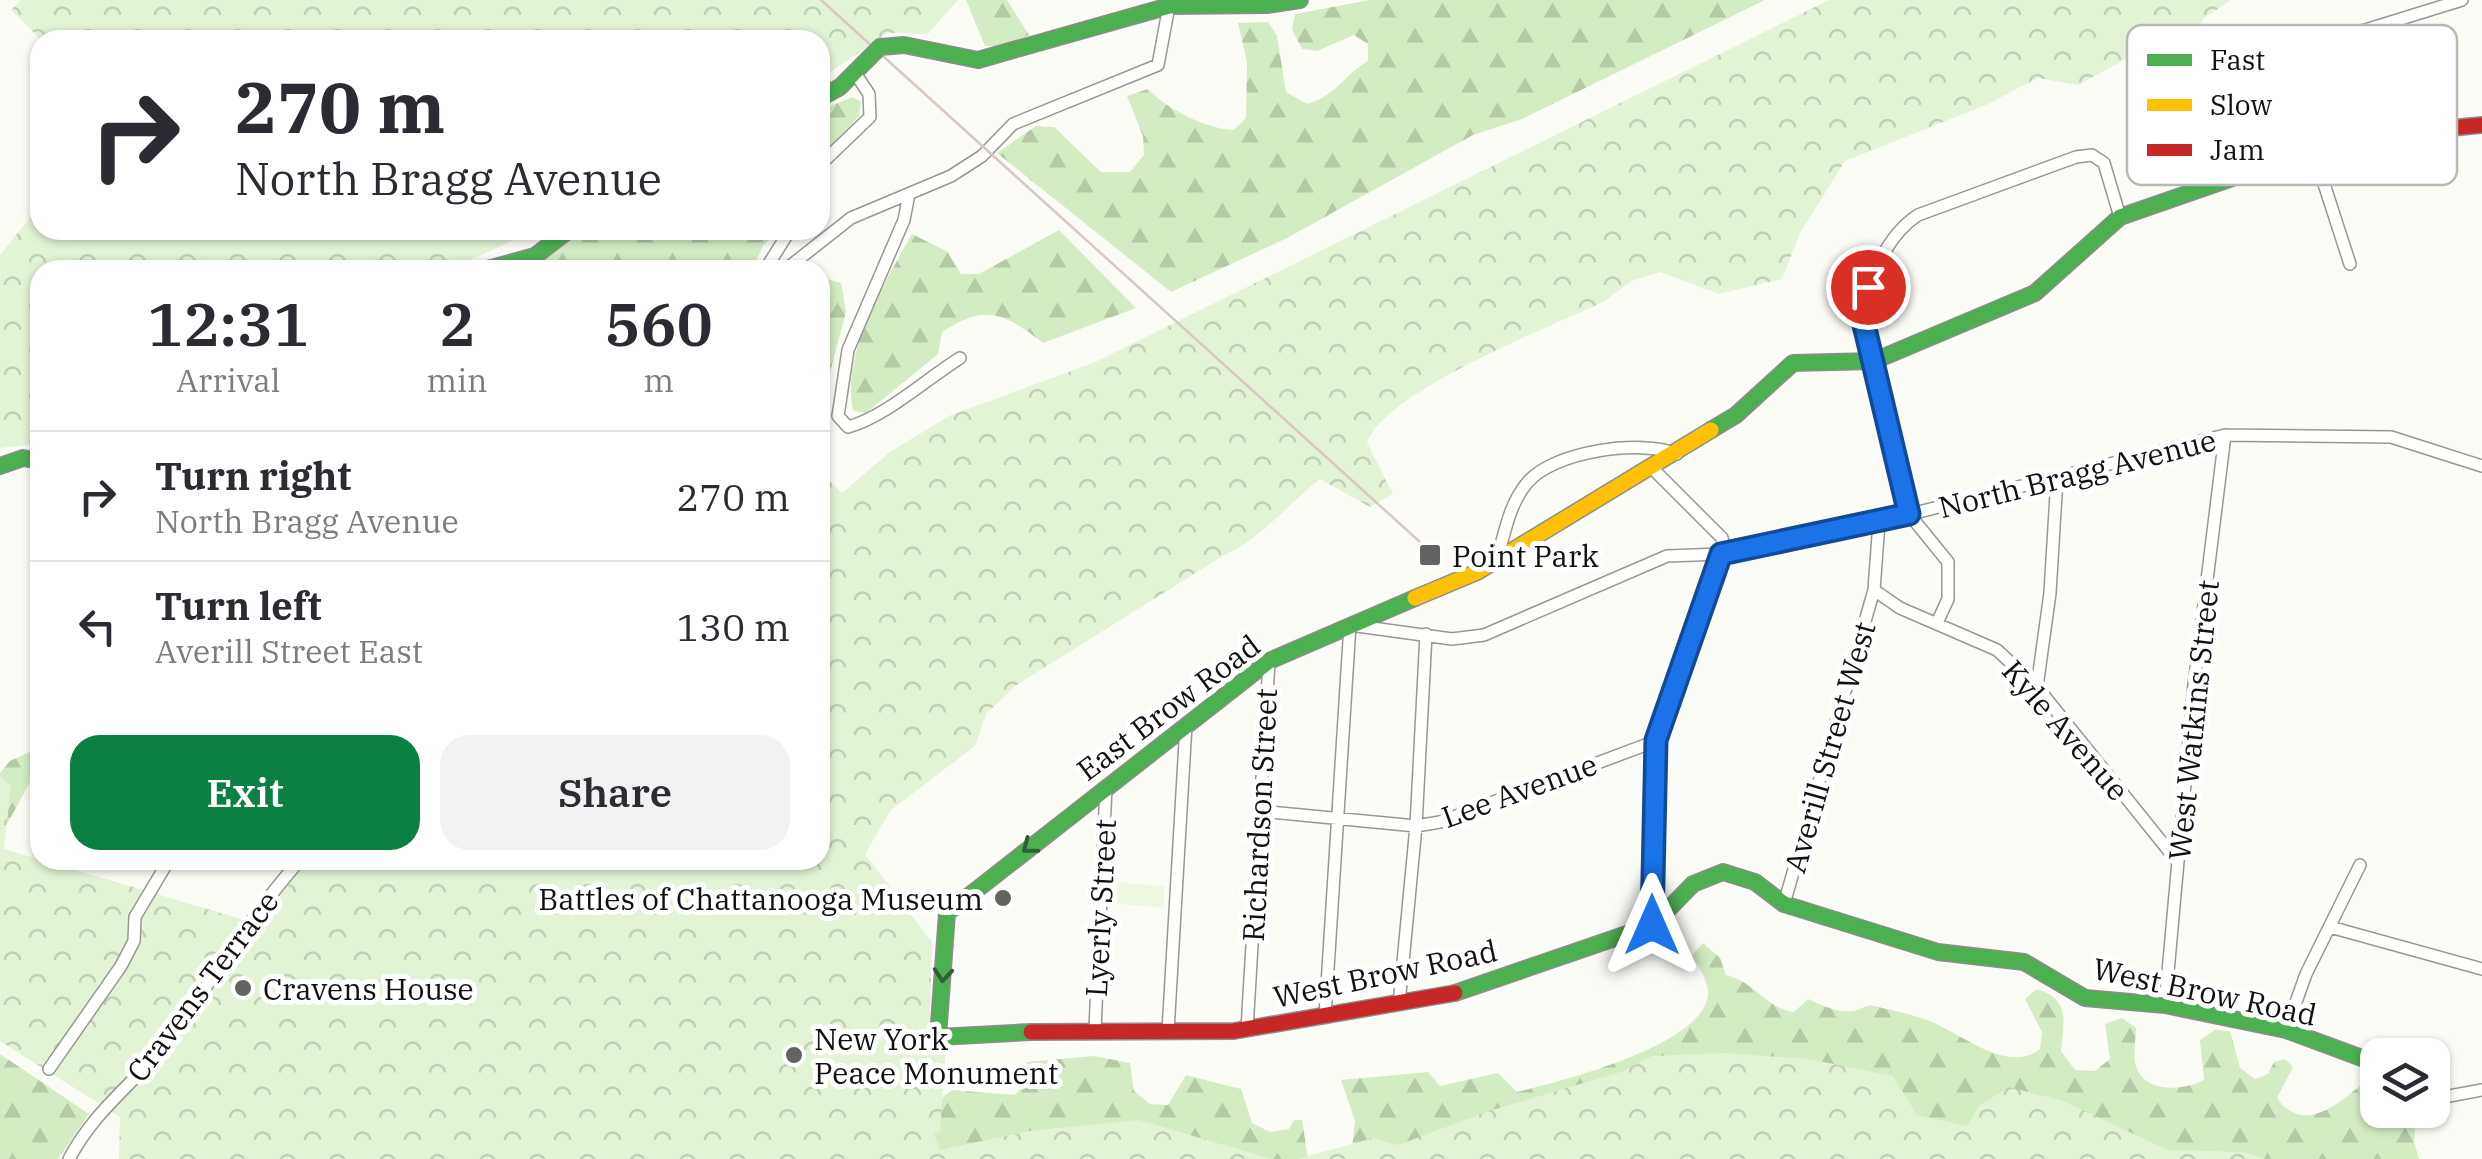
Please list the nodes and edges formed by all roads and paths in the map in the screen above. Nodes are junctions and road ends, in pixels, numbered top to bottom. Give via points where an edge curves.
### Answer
1 (2462, 0) edge
2 (1295, 1) edge
3 (1170, 6) junction
4 (2381, 25) edge
5 (855, 73) junction
6 (830, 91) edge
7 (2482, 125) edge
8 (2457, 127) edge
9 (830, 155) edge
10 (2210, 185) edge
11 (2324, 185) edge
12 (909, 194) junction
13 (2120, 216) junction
14 (830, 234) edge
15 (556, 240) edge
16 (823, 240) edge
17 (520, 260) edge
18 (797, 260) edge
19 (2350, 264) dead end
20 (960, 358) dead end
21 (1874, 360) junction
22 (2225, 435) junction
23 (1677, 454) junction
24 (30, 459) edge
25 (0, 466) edge
26 (2482, 466) edge
27 (1652, 467) junction
28 (2057, 478) junction
29 (1909, 514) junction
30 (1879, 522) junction
31 (1721, 554) junction
32 (1498, 556) junction
33 (1874, 590) junction
34 (1937, 624) junction
35 (1350, 625) junction
36 (1426, 634) junction
37 (1269, 661) junction
38 (2038, 687) junction
39 (1186, 724) junction
40 (1656, 740) junction
41 (1106, 787) junction
42 (1260, 811) junction
43 (1336, 819) junction
44 (1416, 826) junction
45 (2177, 861) junction
46 (2360, 865) dead end
47 (163, 870) edge
48 (292, 870) edge
49 (1784, 904) junction
50 (1652, 925) junction
51 (2330, 927) junction
52 (2482, 969) edge
53 (1400, 1004) junction
54 (2165, 1005) junction
55 (1324, 1016) junction
56 (1095, 1029) junction
57 (1247, 1029) junction
58 (2286, 1030) junction
59 (1168, 1031) junction
60 (938, 1037) joint
61 (2360, 1057) edge
62 (49, 1069) dead end
63 (2482, 1090) edge
64 (2450, 1096) edge
65 (69, 1159) edge

1 - 4 street
2 - 3 street
3 - 5 street, bridge via 990,58 880,47
3 - 12 street via 1158,65 1036,112 1013,124 982,156
5 - 6 street
5 - 9 street via 869,94 870,116
7 - 8 street, East Brow Road
10 - 13 street, East Brow Road
11 - 19 street
12 - 14 street
12 - 20 street via 900,232 848,350 838,416 848,427 873,420
13 - 21 street, East Brow Road via 2097,230 2043,289
13 - 21 street via 2104,163 2092,155 1918,215 1897,230 1861,312
15 - 17 street
16 - 18 street
21 - 23 street, East Brow Road via 1793,364 1742,411
21 - 29 street
22 - 26 street, North Bragg Avenue via 2390,436
22 - 28 street, North Bragg Avenue
22 - 45 street, West Watkins Street
23 - 27 street, East Brow Road
23 - 32 street via 1633,446 1536,474 1518,496
24 - 25 street
27 - 31 street via 1722,538
27 - 32 street, East Brow Road
28 - 29 street, North Bragg Avenue
28 - 38 street
29 - 30 street, North Bragg Avenue
29 - 34 street via 1948,562 1948,598
30 - 31 street
30 - 33 street, Averill Street West
31 - 36 street via 1667,556 1484,635
31 - 40 street
32 - 35 street, East Brow Road via 1478,572
33 - 34 street, Kyle Avenue
33 - 49 street, Averill Street West
34 - 38 street, Kyle Avenue via 1988,643
35 - 36 street
35 - 37 street, East Brow Road
35 - 43 street
36 - 44 street
37 - 39 street, East Brow Road
37 - 42 street, Richardson Street
38 - 45 street, Kyle Avenue
39 - 41 street, East Brow Road
39 - 59 street
40 - 44 street, Lee Avenue
40 - 50 street
41 - 56 street, Lyerly Street
41 -> 60 street, East Brow Road via 947,914
42 - 43 street, Lee Avenue
42 - 57 street, Richardson Street
43 - 44 street, Lee Avenue
43 - 55 street
44 - 53 street
45 - 54 street, West Watkins Street
46 - 51 street
47 - 62 street via 135,916 134,941 121,966
48 - 65 street, Cravens Terrace via 227,950 172,1035 88,1123
49 - 50 street, West Brow Road via 1754,882 1724,872 1693,884
49 - 54 street, West Brow Road via 1938,952 2024,962 2084,998
50 - 53 street, West Brow Road via 1486,986
51 - 52 street
51 - 58 street
53 - 55 street, West Brow Road
54 - 58 street, West Brow Road
55 - 57 street, West Brow Road
56 - 59 street, West Brow Road
56 - 60 street, West Brow Road
57 - 59 street, West Brow Road
58 - 61 street, West Brow Road
63 - 64 street

